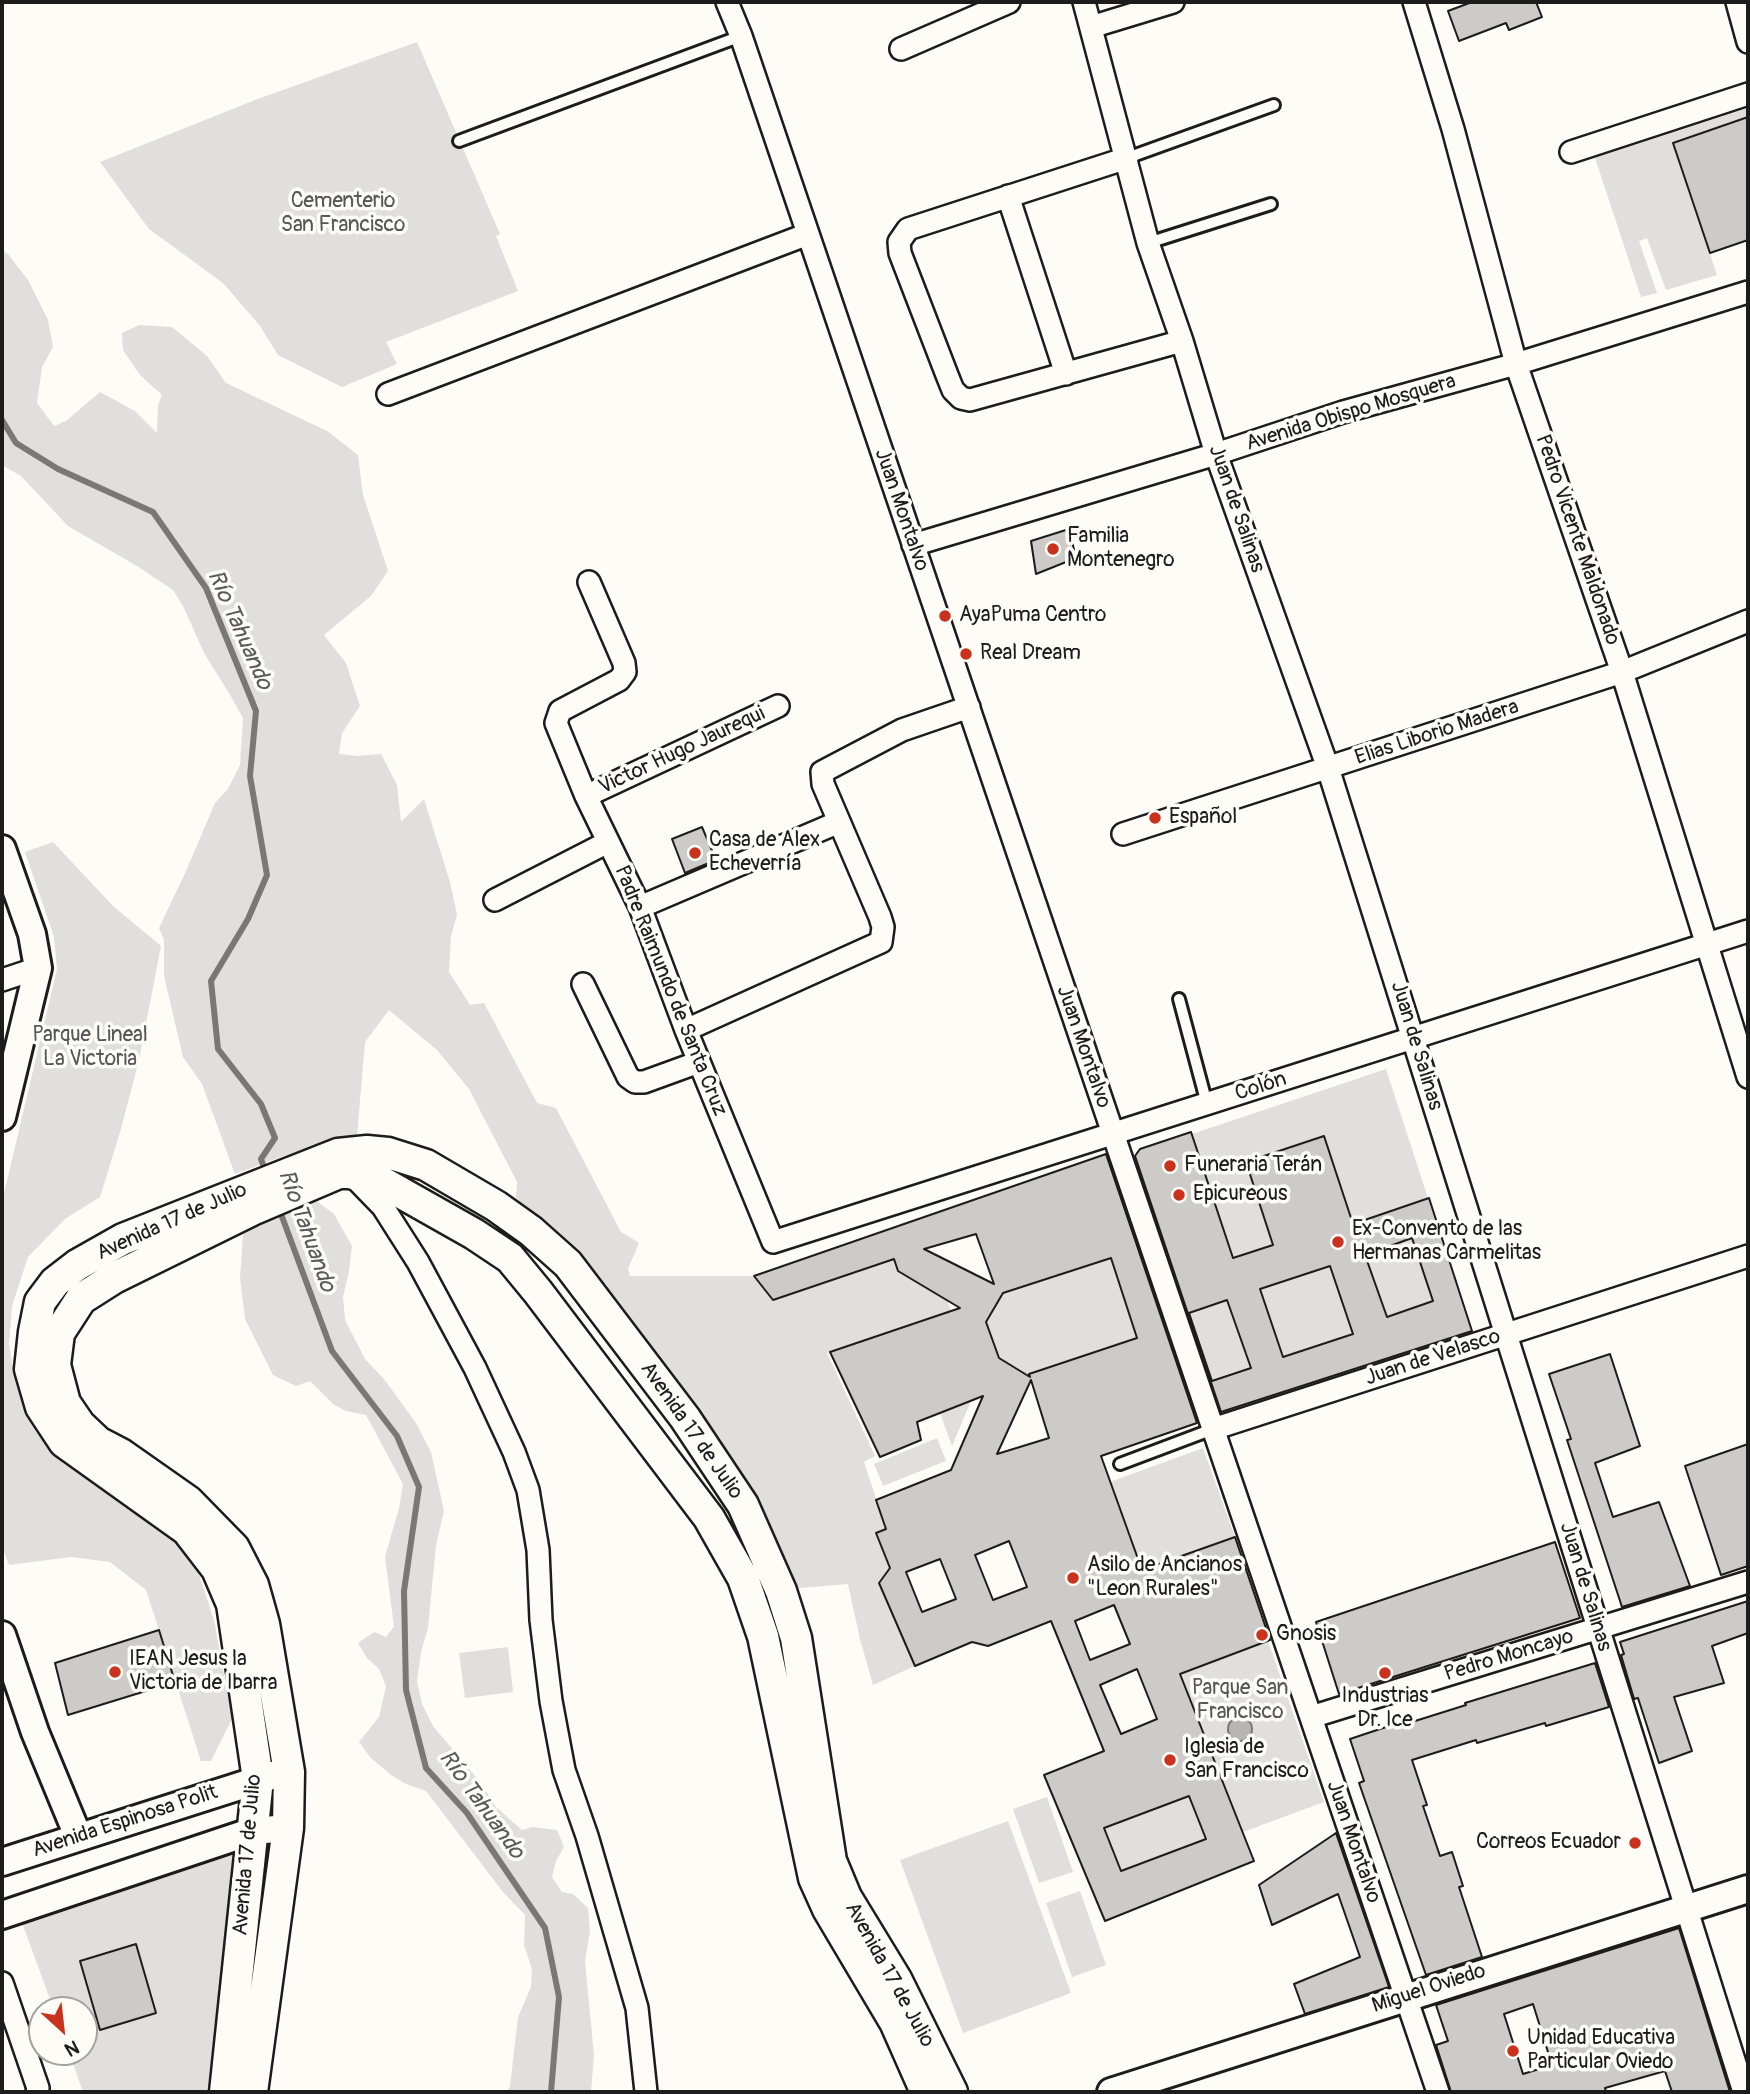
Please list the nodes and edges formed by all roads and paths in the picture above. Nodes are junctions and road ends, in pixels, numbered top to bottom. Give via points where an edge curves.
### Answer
1 (727, 2) edge
2 (1009, 2) edge
3 (1084, 2) edge
4 (1173, 2) edge
5 (1414, 2) edge
6 (1737, 2) edge
7 (1091, 27) junction
8 (741, 36) junction
9 (1748, 42) edge
10 (901, 48) dead end
11 (1748, 94) edge
12 (1274, 105) dead end
13 (459, 141) dead end
14 (1571, 152) dead end
15 (1127, 158) junction
16 (1008, 196) junction
17 (1271, 204) dead end
18 (808, 234) junction
19 (1148, 243) junction
20 (1748, 292) edge
21 (1182, 341) junction
22 (1517, 363) junction
23 (1066, 374) junction
24 (388, 394) dead end
25 (1216, 454) junction
26 (913, 545) junction
27 (589, 582) dead end
28 (1748, 621) edge
29 (1622, 672) junction
30 (778, 706) dead end
31 (968, 707) junction
32 (1328, 768) junction
33 (586, 796) junction
34 (839, 822) junction
35 (1122, 834) dead end
36 (608, 842) junction
37 (2, 849) edge
38 (495, 900) dead end
39 (640, 907) junction
40 (1748, 931) edge
41 (1707, 945) junction
42 (38, 968) junction
43 (2, 980) edge
44 (583, 984) dead end
45 (1179, 999) dead end
46 (686, 1030) junction
47 (1413, 1038) junction
48 (699, 1062) junction
49 (1748, 1077) edge
50 (1207, 1104) junction
51 (2, 1117) edge
52 (1113, 1134) junction
53 (342, 1166) junction
54 (382, 1194) junction
55 (245, 1201) junction
56 (773, 1242) joint
57 (1748, 1256) edge
58 (1506, 1334) junction
59 (1213, 1429) junction
60 (1120, 1464) dead end
61 (1748, 1582) edge
62 (1598, 1628) junction
63 (2, 1635) edge
64 (1311, 1717) junction
65 (289, 1772) junction
66 (258, 1779) junction
67 (288, 1828) junction
68 (253, 1831) junction
69 (78, 1836) junction
70 (2, 1862) edge
71 (1748, 1889) edge
72 (1686, 1908) junction
73 (2, 1915) edge
74 (2, 1983) edge
75 (1405, 1997) junction
76 (37, 2092) edge
77 (225, 2092) edge
78 (252, 2092) edge
79 (646, 2092) edge
80 (926, 2092) edge
81 (952, 2092) edge
82 (1111, 2092) edge
83 (1438, 2092) edge
84 (1744, 2092) edge

1 - 8 street, Juan Montalvo
2 - 10 street
3 - 7 street, Juan de Salinas
4 - 7 street
5 - 22 street, Pedro Vicente Maldonado
6 - 9 street
7 - 15 street, Juan de Salinas
8 - 13 lane
8 - 18 street, Juan Montalvo
11 - 14 street
12 - 15 lane
15 - 16 street
15 - 19 street, Juan de Salinas
16 - 23 street
16 - 23 street via 908,229 899,242 900,253 953,390 961,398 970,400
17 - 19 lane
18 - 24 street
18 - 26 street, Juan Montalvo
19 - 21 street, Juan de Salinas
20 - 22 street, Avenida Obispo Mosquera
21 - 23 street
21 - 25 street, Juan de Salinas
22 - 25 street, Avenida Obispo Mosquera
22 - 29 street, Pedro Vicente Maldonado
25 - 26 street, Avenida Obispo Mosquera
25 - 32 street, Juan de Salinas
26 - 31 street, Juan Montalvo
27 - 33 street, Padre Raimundo de Santa Cruz via 625,672 619,681 560,711 556,723
28 - 29 street, Elias Liborio Madera
29 - 32 street, Elias Liborio Madera
29 - 41 street, Pedro Vicente Maldonado
30 - 33 street, Victor Hugo Jaurequi
31 - 34 street via 902,730 822,772 822,784
31 - 52 street, Juan Montalvo
32 - 35 street, Elias Liborio Madera
32 - 47 street, Juan de Salinas
33 - 36 street, Padre Raimundo de Santa Cruz
34 - 39 street
34 - 46 street via 880,917 881,942
36 - 38 street
36 - 39 street, Padre Raimundo de Santa Cruz
37 - 42 street via 32,934
39 - 46 street, Padre Raimundo de Santa Cruz
40 - 41 street, Colón
41 - 47 street, Colón
41 - 49 street, Pedro Vicente Maldonado
42 - 43 street
42 - 51 street
44 - 48 street via 628,1077 635,1082
45 - 50 lane
46 - 48 street, Padre Raimundo de Santa Cruz
47 - 50 street, Colón
47 - 58 street, Juan de Salinas
48 - 56 street, Padre Raimundo de Santa Cruz
50 - 52 street, Colón
52 - 56 street, Colón
52 - 59 street, Juan Montalvo
53 - 54 main road, Avenida 17 de Julio
53 - 55 main road, Avenida 17 de Julio
53 - 81 main road, Avenida 17 de Julio via 367,1151 426,1165 531,1231 568,1264 685,1418 743,1506 781,1591 796,1638 831,1861
54 - 79 street via 475,1368 528,1490 551,1701 564,1770 637,2008
54 - 80 main road, Avenida 17 de Julio via 474,1234 510,1258 693,1496 732,1556 763,1636 814,1878 895,2022
55 - 65 main road, Avenida 17 de Julio via 81,1300 59,1333 55,1365 65,1403 80,1425 98,1443 188,1501 234,1548 253,1585 264,1623
55 - 66 main road, Avenida 17 de Julio via 123,1239 55,1282 40,1302 30,1369 41,1406 64,1441 187,1530 217,1569 232,1604
57 - 58 street, Juan de Velasco
58 - 59 street, Juan de Velasco
58 - 62 street, Juan de Salinas
59 - 60 lane, Juan de Velasco
59 - 64 street, Juan Montalvo
61 - 62 street, Pedro Moncayo
62 - 64 street, Pedro Moncayo
62 - 72 street, Juan de Salinas
63 - 69 street
64 - 75 street, Juan Montalvo
65 - 66 street, Avenida Espinosa Polit
65 - 67 main road, Avenida 17 de Julio
66 - 68 main road, Avenida 17 de Julio
66 - 69 street, Avenida Espinosa Polit
67 - 68 street
67 - 78 main road, Avenida 17 de Julio
68 - 73 street
68 - 77 main road, Avenida 17 de Julio
69 - 70 street, Avenida Espinosa Polit
71 - 72 street, Miguel Oviedo
72 - 75 street, Miguel Oviedo
72 - 84 street, Juan de Salinas
74 - 76 street
75 - 82 street, Miguel Oviedo
75 - 83 street, Juan Montalvo

